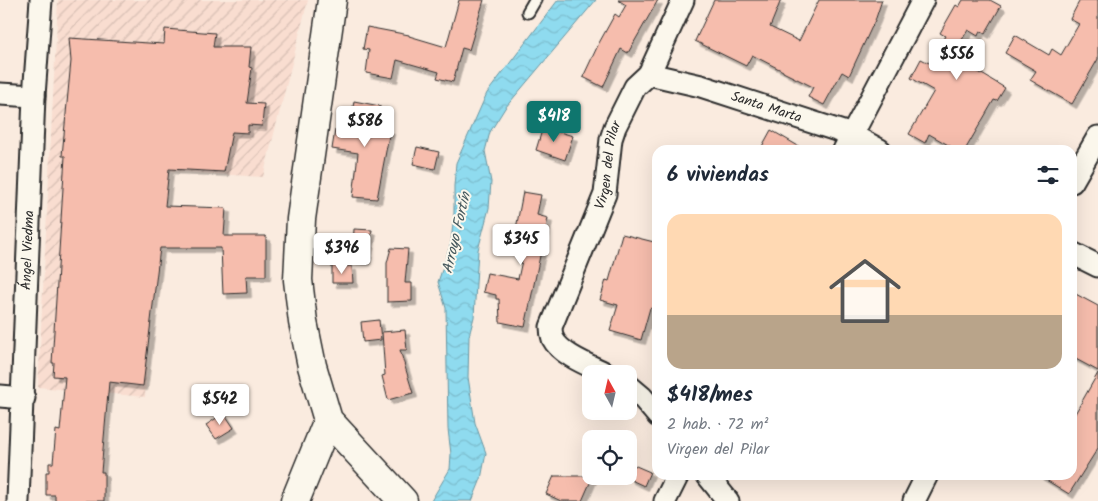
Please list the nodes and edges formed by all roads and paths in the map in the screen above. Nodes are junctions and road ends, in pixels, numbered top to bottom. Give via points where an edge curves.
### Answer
1 (41, 0) edge
2 (332, 0) edge
3 (534, 0) edge
4 (683, 0) edge
5 (924, 0) edge
6 (528, 12) dead end
7 (649, 74) junction
8 (0, 94) edge
9 (34, 96) junction
10 (1098, 137) edge
11 (848, 142) edge
12 (1077, 173) edge
13 (1077, 255) edge
14 (1098, 266) edge
15 (588, 365) edge
16 (638, 394) edge
17 (0, 396) edge
18 (24, 398) junction
19 (652, 409) edge
20 (328, 420) junction
21 (676, 480) edge
22 (711, 480) edge
23 (924, 480) edge
24 (399, 497) edge
25 (18, 501) edge
26 (295, 501) edge
27 (665, 501) edge
28 (728, 501) edge
29 (914, 501) edge

1 - 9 street, Ángel Viedma
2 - 20 main road via 301,219 298,280 312,366
3 - 6 lane
4 - 7 street, Virgen del Pilar
5 - 11 street
7 - 11 street, Santa Marta via 701,86
7 - 15 street, Virgen del Pilar via 635,87 615,127 606,194 551,327 553,338 562,349
8 - 9 street
9 - 18 street, Ángel Viedma
10 - 12 street
13 - 14 street
16 - 19 street
17 - 18 street
18 - 25 street, Ángel Viedma
20 - 24 main road
20 - 26 main road
21 - 27 street
22 - 28 street
23 - 29 street

